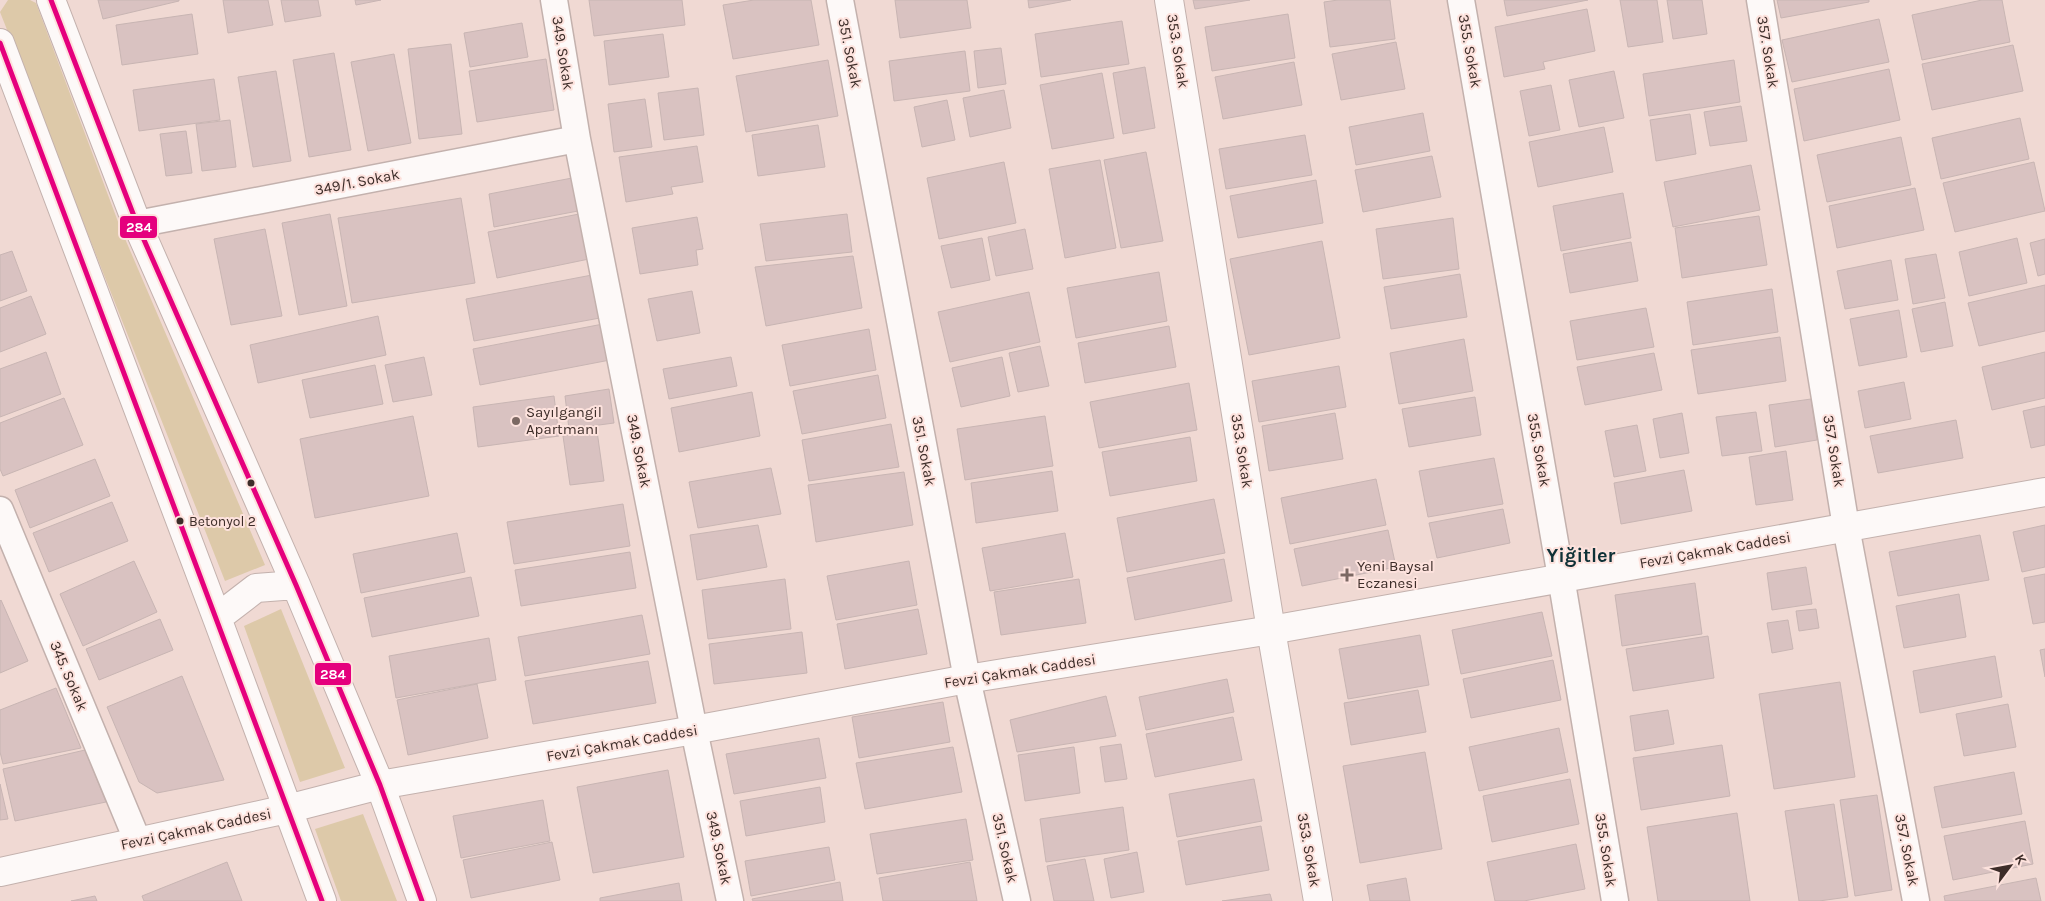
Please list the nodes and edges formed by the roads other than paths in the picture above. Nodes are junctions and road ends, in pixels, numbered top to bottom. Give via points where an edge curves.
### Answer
1 (51, 0) edge
2 (554, 0) edge
3 (840, 0) edge
4 (1170, 0) edge
5 (1461, 0) edge
6 (1760, 0) edge
7 (0, 43) edge
8 (577, 139) junction
9 (137, 224) junction
10 (2045, 492) edge
11 (0, 510) edge
12 (1846, 527) junction
13 (1561, 578) junction
14 (296, 585) junction
15 (217, 618) junction
16 (1271, 630) junction
17 (967, 679) junction
18 (694, 730) junction
19 (380, 784) junction
20 (287, 809) junction
21 (138, 842) junction
22 (0, 872) edge
23 (322, 901) edge
24 (422, 901) edge
25 (730, 901) edge
26 (1017, 901) edge
27 (1318, 901) edge
28 (1614, 901) edge
29 (1916, 901) edge

1 - 9 main road
2 - 8 street, 349. Sokak
3 - 17 street, 351. Sokak
4 - 16 main road, 353. Sokak
5 - 13 street, 355. Sokak
6 - 12 street, 357. Sokak
7 - 15 main road
8 - 9 street, 349/1. Sokak
8 - 18 street, 349. Sokak
9 - 14 main road
10 - 12 main road, Fevzi Çakmak Caddesi
11 - 21 street, 345. Sokak
12 - 13 main road, Fevzi Çakmak Caddesi
12 - 29 street, 357. Sokak
13 - 16 main road, Fevzi Çakmak Caddesi
13 - 28 street, 355. Sokak
14 - 15 main road via 256,588
14 - 19 main road
15 - 20 main road
16 - 17 main road, Fevzi Çakmak Caddesi
16 - 27 main road, 353. Sokak
17 - 18 main road, Fevzi Çakmak Caddesi
17 - 26 street, 351. Sokak
18 - 19 main road, Fevzi Çakmak Caddesi
18 - 25 street, 349. Sokak
19 - 20 main road, Fevzi Çakmak Caddesi
19 - 24 main road
20 - 21 main road, Fevzi Çakmak Caddesi
20 - 23 main road
21 - 22 main road, Fevzi Çakmak Caddesi

